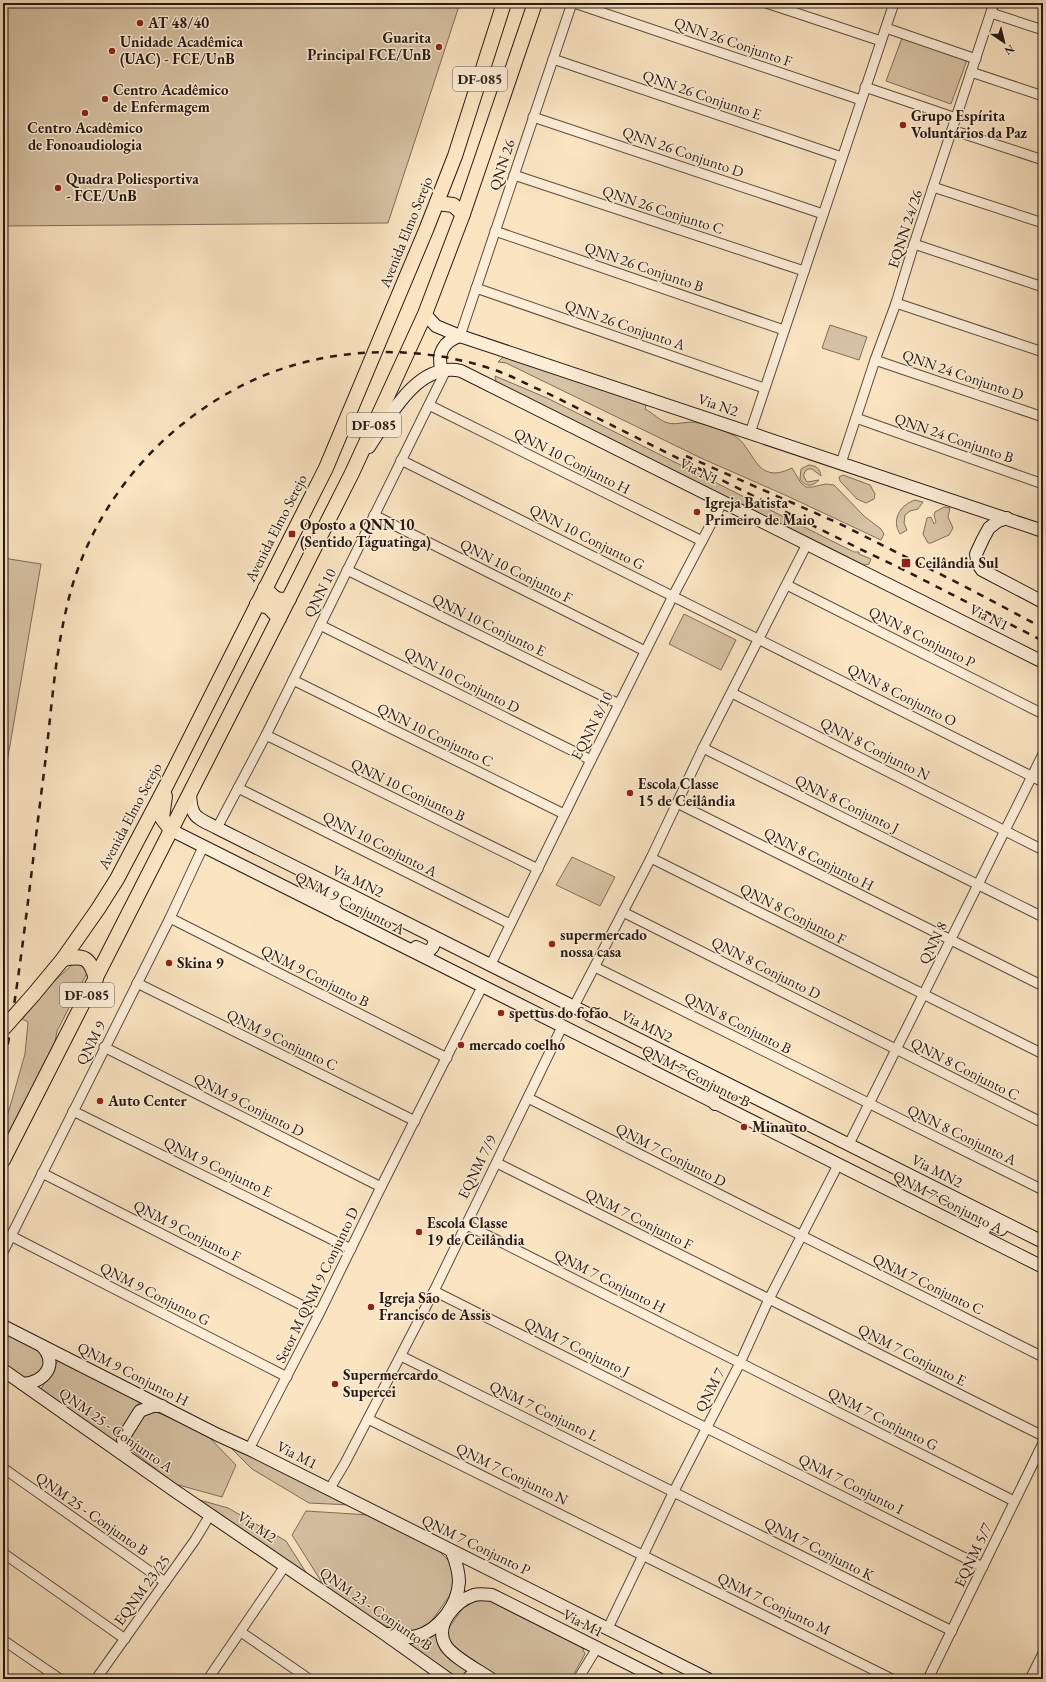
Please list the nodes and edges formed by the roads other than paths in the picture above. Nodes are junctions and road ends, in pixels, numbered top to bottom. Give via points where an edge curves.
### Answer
1 (504, 3) edge
2 (536, 3) edge
3 (573, 3) edge
4 (766, 3) edge
5 (894, 3) edge
6 (994, 3) edge
7 (991, 13) junction
8 (886, 28) junction
9 (1043, 30) edge
10 (881, 42) junction
11 (976, 59) junction
12 (553, 60) junction
13 (971, 72) junction
14 (866, 87) junction
15 (1043, 96) edge
16 (861, 100) junction
17 (533, 117) junction
18 (956, 118) junction
19 (952, 130) junction
20 (842, 157) junction
21 (1043, 160) edge
22 (514, 175) junction
23 (933, 186) junction
24 (437, 203) junction
25 (463, 214) junction
26 (823, 214) junction
27 (1043, 224) edge
28 (495, 231) junction
29 (914, 244) junction
30 (804, 271) junction
31 (1043, 287) edge
32 (476, 288) junction
33 (896, 303) junction
34 (425, 314) junction
35 (784, 330) junction
36 (460, 336) junction
37 (1043, 352) edge
38 (875, 360) junction
39 (444, 370) junction
40 (764, 388) junction
41 (429, 405) junction
42 (1043, 417) edge
43 (856, 418) junction
44 (750, 433) junction
45 (401, 460) junction
46 (841, 463) junction
47 (352, 472) junction
48 (1043, 484) edge
49 (723, 501) junction
50 (374, 516) junction
51 (1007, 518) junction
52 (1043, 531) edge
53 (702, 541) junction
54 (807, 544) junction
55 (347, 570) junction
56 (787, 585) junction
57 (265, 588) junction
58 (673, 596) junction
59 (289, 599) junction
60 (1043, 602) edge
61 (257, 604) junction
62 (280, 618) junction
63 (320, 625) junction
64 (759, 639) junction
65 (645, 651) junction
66 (1043, 662) edge
67 (293, 680) junction
68 (732, 693) junction
69 (619, 704) junction
70 (1043, 714) edge
71 (266, 735) junction
72 (703, 748) junction
73 (1043, 754) edge
74 (591, 760) junction
75 (1032, 777) junction
76 (1043, 782) edge
77 (167, 784) junction
78 (238, 788) junction
79 (190, 793) junction
80 (677, 803) junction
81 (564, 814) junction
82 (217, 828) junction
83 (171, 830) junction
84 (1005, 831) junction
85 (203, 847) junction
86 (1043, 850) edge
87 (650, 858) junction
88 (241, 866) junction
89 (538, 869) junction
90 (324, 882) junction
91 (978, 885) junction
92 (623, 912) junction
93 (338, 914) junction
94 (170, 918) junction
95 (1043, 918) edge
96 (510, 924) junction
97 (415, 927) junction
98 (432, 936) junction
99 (950, 940) junction
100 (396, 943) junction
101 (63, 959) junction
102 (490, 966) junction
103 (595, 967) junction
104 (96, 979) junction
105 (137, 983) junction
106 (1043, 986) edge
107 (482, 987) junction
108 (924, 995) junction
109 (573, 1008) junction
110 (562, 1027) junction
111 (3, 1029) edge
112 (104, 1047) junction
113 (896, 1049) junction
114 (1043, 1054) edge
115 (447, 1058) junction
116 (710, 1076) junction
117 (699, 1095) junction
118 (528, 1098) junction
119 (715, 1104) junction
120 (869, 1104) junction
121 (73, 1111) junction
122 (415, 1121) junction
123 (806, 1123) junction
124 (1043, 1124) edge
125 (849, 1144) junction
126 (3, 1160) edge
127 (497, 1163) junction
128 (838, 1165) junction
129 (42, 1173) junction
130 (381, 1187) junction
131 (1043, 1190) edge
132 (980, 1211) junction
133 (467, 1225) junction
134 (969, 1229) junction
135 (11, 1236) junction
136 (801, 1236) junction
137 (981, 1236) junction
138 (1043, 1242) edge
139 (1043, 1246) edge
140 (351, 1249) junction
141 (3, 1252) edge
142 (1043, 1267) edge
143 (434, 1291) junction
144 (769, 1299) junction
145 (319, 1314) junction
146 (4, 1327) edge
147 (42, 1346) junction
148 (401, 1356) junction
149 (1043, 1357) edge
150 (740, 1362) junction
151 (3, 1370) edge
152 (287, 1377) junction
153 (23, 1384) junction
154 (162, 1406) junction
155 (368, 1419) junction
156 (707, 1427) junction
157 (1043, 1436) edge
158 (1043, 1443) edge
159 (249, 1449) junction
160 (125, 1455) junction
161 (3, 1468) edge
162 (329, 1490) junction
163 (674, 1491) junction
164 (1014, 1501) junction
165 (210, 1515) junction
166 (452, 1552) junction
167 (3, 1553) edge
168 (643, 1555) junction
169 (285, 1566) junction
170 (983, 1567) junction
171 (165, 1582) junction
172 (449, 1613) junction
173 (608, 1628) junction
174 (952, 1631) junction
175 (241, 1632) junction
176 (382, 1632) junction
177 (125, 1639) junction
178 (3, 1640) edge
179 (597, 1648) junction
180 (1043, 1653) edge
181 (1039, 1671) edge
182 (486, 1676) edge
183 (60, 1679) edge
184 (96, 1679) edge
185 (208, 1679) edge
186 (309, 1679) edge
187 (448, 1679) edge
188 (468, 1679) edge
189 (578, 1679) edge
190 (659, 1679) edge
191 (708, 1679) edge
192 (892, 1679) edge
193 (928, 1679) edge
194 (1030, 1679) edge

1 - 24 main road, Avenida Elmo Serejo / DF-085 via 455,156
2 - 25 main road, DF-085
3 - 12 street, QNN 26
3 - 16 street, QNN 26 Conjunto F
4 - 10 street
5 - 8 street
6 - 7 street, EQNN 24/26
7 - 9 street
7 - 11 street, EQNN 24/26
8 - 10 street
8 - 11 street
10 - 14 street
11 - 13 street, EQNN 24/26
12 - 17 street, QNN 26
12 - 20 street, QNN 26 Conjunto E
13 - 15 street
13 - 18 street, EQNN 24/26
14 - 16 street
14 - 18 street
16 - 20 street
17 - 22 street, QNN 26
17 - 26 street, QNN 26 Conjunto D
18 - 19 street, EQNN 24/26
19 - 21 street
19 - 23 street, EQNN 24/26
20 - 26 street
22 - 28 street, QNN 26
22 - 30 street, QNN 26 Conjunto C
23 - 27 street
23 - 29 street, EQNN 24/26
24 - 25 main road via 453,205
24 - 57 main road, Avenida Elmo Serejo / DF-085 via 326,468
25 - 34 main road, DF-085
26 - 30 street
28 - 32 street, QNN 26
28 - 35 street, QNN 26 Conjunto B
29 - 31 street
29 - 33 street, EQNN 24/26
30 - 35 street
32 - 36 street, QNN 26
32 - 40 street, QNN 26 Conjunto A
33 - 37 street
33 - 38 street, EQNN 24/26
34 - 36 main road, Via N2 via 436,326
34 - 47 main road, DF-085
35 - 40 street
36 - 39 main road via 449,340 443,347 440,361
36 - 44 main road, Via N2
38 - 42 street, QNN 24 Conjunto D
38 - 43 street, EQNN 24/26
39 - 41 street, QNN 10
39 - 47 main road via 422,379 408,393
39 - 49 main road, Via N1 via 461,371 473,376
40 - 44 street
41 - 45 street, QNN 10
41 - 53 street, QNN 10 Conjunto H
43 - 46 street, EQNN 24/26
43 - 48 street, QNN 24 Conjunto B
44 - 46 main road, Via N2
45 - 50 street, QNN 10
45 - 58 street, QNN 10 Conjunto G
46 - 51 main road, Via N2
47 - 59 main road, DF-085
49 - 53 street, EQNN 8/10
49 - 54 main road, Via N1
50 - 55 street, QNN 10
50 - 65 street, QNN 10 Conjunto F
51 - 52 main road, Via N2
51 - 60 main road via 989,528 976,554 978,564 982,570
53 - 58 street, EQNN 8/10
54 - 56 street
54 - 66 main road, Via N1
55 - 63 street, QNN 10
55 - 69 street, QNN 10 Conjunto E
56 - 64 street
56 - 70 street, QNN 8 Conjunto P
57 - 59 main road via 279,600
57 - 61 main road, Avenida Elmo Serejo / DF-085
58 - 64 street, QNN 10 Conjunto G
58 - 65 street, EQNN 8/10
59 - 62 main road, DF-085
61 - 62 main road via 269,607
61 - 77 main road, Avenida Elmo Serejo / DF-085
62 - 79 main road, DF-085
63 - 67 street, QNN 10
63 - 74 street, QNN 10 Conjunto D
64 - 68 street
64 - 75 street, QNN 8 Conjunto O
65 - 69 street, EQNN 8/10
67 - 71 street, QNN 10
67 - 81 street, QNN 10 Conjunto C
68 - 72 street
68 - 84 street, QNN 8 Conjunto N
69 - 74 street, EQNN 8/10
71 - 78 street, QNN 10
71 - 89 street, QNN 10 Conjunto B
72 - 80 street
72 - 91 street, QNN 8 Conjunto J
73 - 75 street, QNN 8
74 - 81 street, EQNN 8/10
75 - 76 street, QNN 8 Conjunto O
75 - 84 street, QNN 8
77 - 83 main road via 162,818
77 - 101 main road, Avenida Elmo Serejo / DF-085 via 113,885
78 - 82 street, QNN 10
78 - 96 street, QNN 10 Conjunto A
79 - 82 main road, Via MN2 via 190,808 193,813
79 - 83 main road, DF-085
80 - 87 street
80 - 99 street, QNN 8 Conjunto H
81 - 89 street, EQNN 8/10
82 - 90 main road, Via MN2
83 - 85 main road, QNM 9 Conjunto A
83 - 104 main road, DF-085
84 - 86 street, QNN 8 Conjunto N
84 - 91 street, QNN 8
85 - 88 main road, QNM 9 Conjunto A
85 - 94 street, QNM 9
87 - 92 street
87 - 108 street, QNN 8 Conjunto F
88 - 90 main road via 275,877 318,898 324,898 326,895 328,889
88 - 93 main road, QNM 9 Conjunto A
89 - 96 street, EQNN 8/10
90 - 97 main road, Via MN2
91 - 95 street, QNN 8 Conjunto J
91 - 99 street, QNN 8
92 - 103 street
92 - 113 street, QNN 8 Conjunto D
93 - 97 main road via 333,907 334,902 342,897 387,920
93 - 100 main road, QNM 9 Conjunto A
94 - 105 street, QNM 9
94 - 115 street, QNM 9 Conjunto B
96 - 102 street, EQNN 8/10
97 - 98 main road, Via MN2
98 - 100 main road via 434,945 428,952 406,943
98 - 102 main road, Via MN2
99 - 106 street, QNN 8 Conjunto H
99 - 108 street, QNN 8
100 - 107 main road, QNM 9 Conjunto A
101 - 104 main road via 84,958 91,965
101 - 111 main road, Avenida Elmo Serejo / DF-085, bridge
102 - 109 main road, Via MN2
103 - 109 street
103 - 120 street, QNN 8 Conjunto B
104 - 126 main road, DF-085
105 - 112 street, QNM 9
105 - 122 street, QNM 9 Conjunto C
107 - 110 main road
107 - 115 street, Setor M QNM 9 Conjunto D
108 - 113 street, QNN 8
108 - 114 street, QNN 8 Conjunto F
109 - 116 main road, Via MN2
110 - 117 main road, QNM 7 Conjunto B
110 - 118 street, EQNM 7/9
112 - 121 street, QNM 9
112 - 130 street, QNM 9 Conjunto D
113 - 120 street, QNN 8
113 - 124 street, QNN 8 Conjunto C
115 - 122 street, Setor M QNM 9 Conjunto D
116 - 117 main road
116 - 123 main road, Via MN2
117 - 119 main road, QNM 7 Conjunto B
118 - 127 street, EQNM 7/9
118 - 136 street, QNM 7 Conjunto D
119 - 123 main road via 713,1093 721,1087 768,1110
119 - 128 main road, QNM 7 Conjunto B
120 - 125 street, QNN 8
120 - 131 street, QNN 8 Conjunto A
121 - 129 street, QNM 9
121 - 140 street, QNM 9 Conjunto E
122 - 130 street, Setor M QNM 9 Conjunto D
123 - 125 main road, Via MN2
125 - 132 main road, Via MN2
127 - 133 street, EQNM 7/9
127 - 144 street, QNM 7 Conjunto F
128 - 134 main road, QNM 7 Conjunto A
128 - 136 street, QNM 7
129 - 135 street, QNM 9
129 - 145 street, QNM 9 Conjunto F
130 - 140 street, Setor M QNM 9 Conjunto D
132 - 134 main road
132 - 138 main road, Via MN2
133 - 143 street, EQNM 7/9
133 - 150 street, QNM 7 Conjunto H
134 - 137 main road, QNM 7 Conjunto A
135 - 141 street, QNM 9
135 - 152 street, QNM 9 Conjunto G
136 - 144 street, QNM 7
136 - 149 street, QNM 7 Conjunto C
137 - 139 main road via 987,1223
137 - 142 main road, QNM 7 Conjunto A
140 - 145 street, Setor M QNM 9 Conjunto D
143 - 148 street, EQNM 7/9
143 - 156 street, QNM 7 Conjunto J
144 - 150 street, QNM 7
144 - 157 street, QNM 7 Conjunto E
145 - 152 street, Setor M QNM 9 Conjunto D
146 - 147 main road, QNM 9 Conjunto H
147 - 153 main road via 49,1357 48,1370 39,1380
147 - 154 main road, QNM 9 Conjunto H
148 - 155 street, EQNM 7/9
148 - 163 street, QNM 7 Conjunto L
150 - 156 street, QNM 7
150 - 164 street, QNM 7 Conjunto G
151 - 153 main road, QNM 25 - Conjunto A
152 - 159 street, Setor M QNM 9 Conjunto D
153 - 160 main road, QNM 25 - Conjunto A
154 - 159 main road, QNM 9 Conjunto H
154 - 160 main road via 140,1411 123,1438
155 - 162 street, EQNM 7/9
155 - 168 street, QNM 7 Conjunto N
156 - 163 street, QNM 7
156 - 170 street, QNM 7 Conjunto I
158 - 164 street, EQNM 5/7
159 - 162 main road, Via M1
160 - 165 main road, QNM 25 - Conjunto A
161 - 171 street, QNM 25 - Conjunto B
162 - 166 main road, QNM 7 Conjunto P
163 - 168 street, QNM 7
163 - 174 street, QNM 7 Conjunto K
164 - 170 street, EQNM 5/7
165 - 169 main road, Via M2
165 - 171 street, EQNM 23/25 via 196,1540
166 - 172 main road via 459,1582
166 - 173 main road, QNM 7 Conjunto P
167 - 177 street
168 - 173 street, QNM 7
168 - 192 street, QNM 7 Conjunto M
169 - 175 street
169 - 176 main road, QNM 23 - Conjunto B
170 - 174 street, EQNM 5/7
171 - 177 street, EQNM 23/25
172 - 176 main road via 435,1626 417,1636 399,1636
172 - 179 main road, Via M1 via 474,1595 492,1595
172 - 182 main road via 443,1641 452,1653
173 - 191 main road, QNM 7 Conjunto P
174 - 193 street, EQNM 5/7
175 - 185 street
175 - 186 street
176 - 187 main road, QNM 23 - Conjunto B
177 - 184 street, EQNM 23/25
178 - 183 street
179 - 189 street
179 - 190 main road, Via M1
180 - 181 street
181 - 194 street
182 - 188 main road via 472,1675

